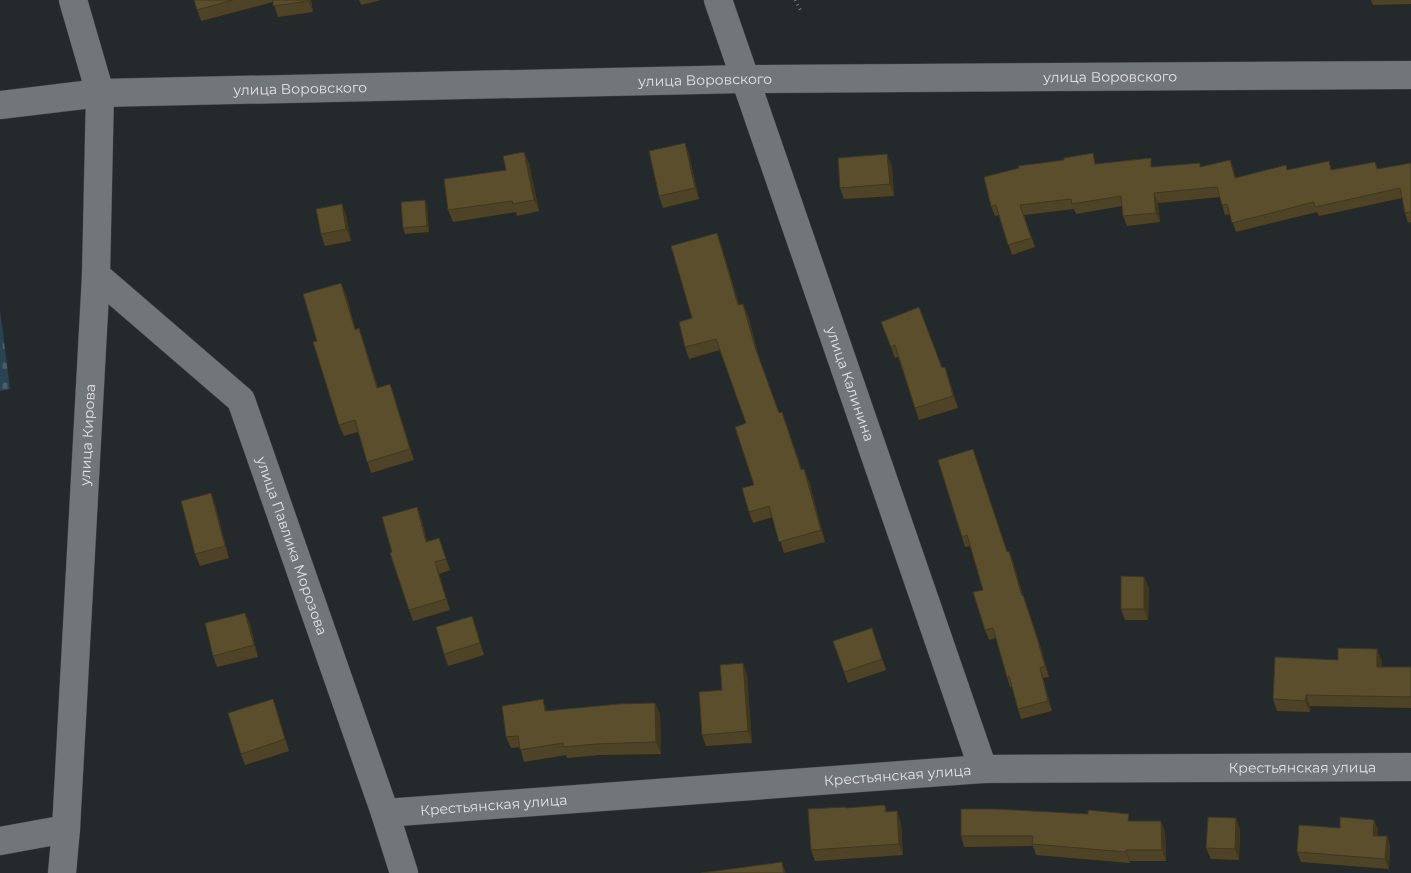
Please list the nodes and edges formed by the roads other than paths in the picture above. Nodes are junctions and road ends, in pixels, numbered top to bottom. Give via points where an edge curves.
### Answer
1 (73, 0) edge
2 (718, 0) edge
3 (1411, 75) edge
4 (745, 79) junction
5 (100, 93) junction
6 (0, 105) edge
7 (96, 275) junction
8 (1411, 767) edge
9 (983, 769) junction
10 (385, 813) junction
11 (66, 829) junction
12 (0, 841) edge
13 (62, 873) edge
14 (404, 873) edge

1 - 5 street, улица Кирова
2 - 4 street, улица Калинина
3 - 4 street, улица Воровского
4 - 5 street, улица Воровского
4 - 9 street, улица Калинина
5 - 6 street, улица Воровского
5 - 7 street, улица Кирова
7 - 10 street, улица Павлика Морозова via 241,400
7 - 11 street, улица Кирова
8 - 9 street, Крестьянская улица
9 - 10 street, Крестьянская улица
10 - 14 street, улица Павлика Морозова
11 - 12 street
11 - 13 street, улица Кирова

